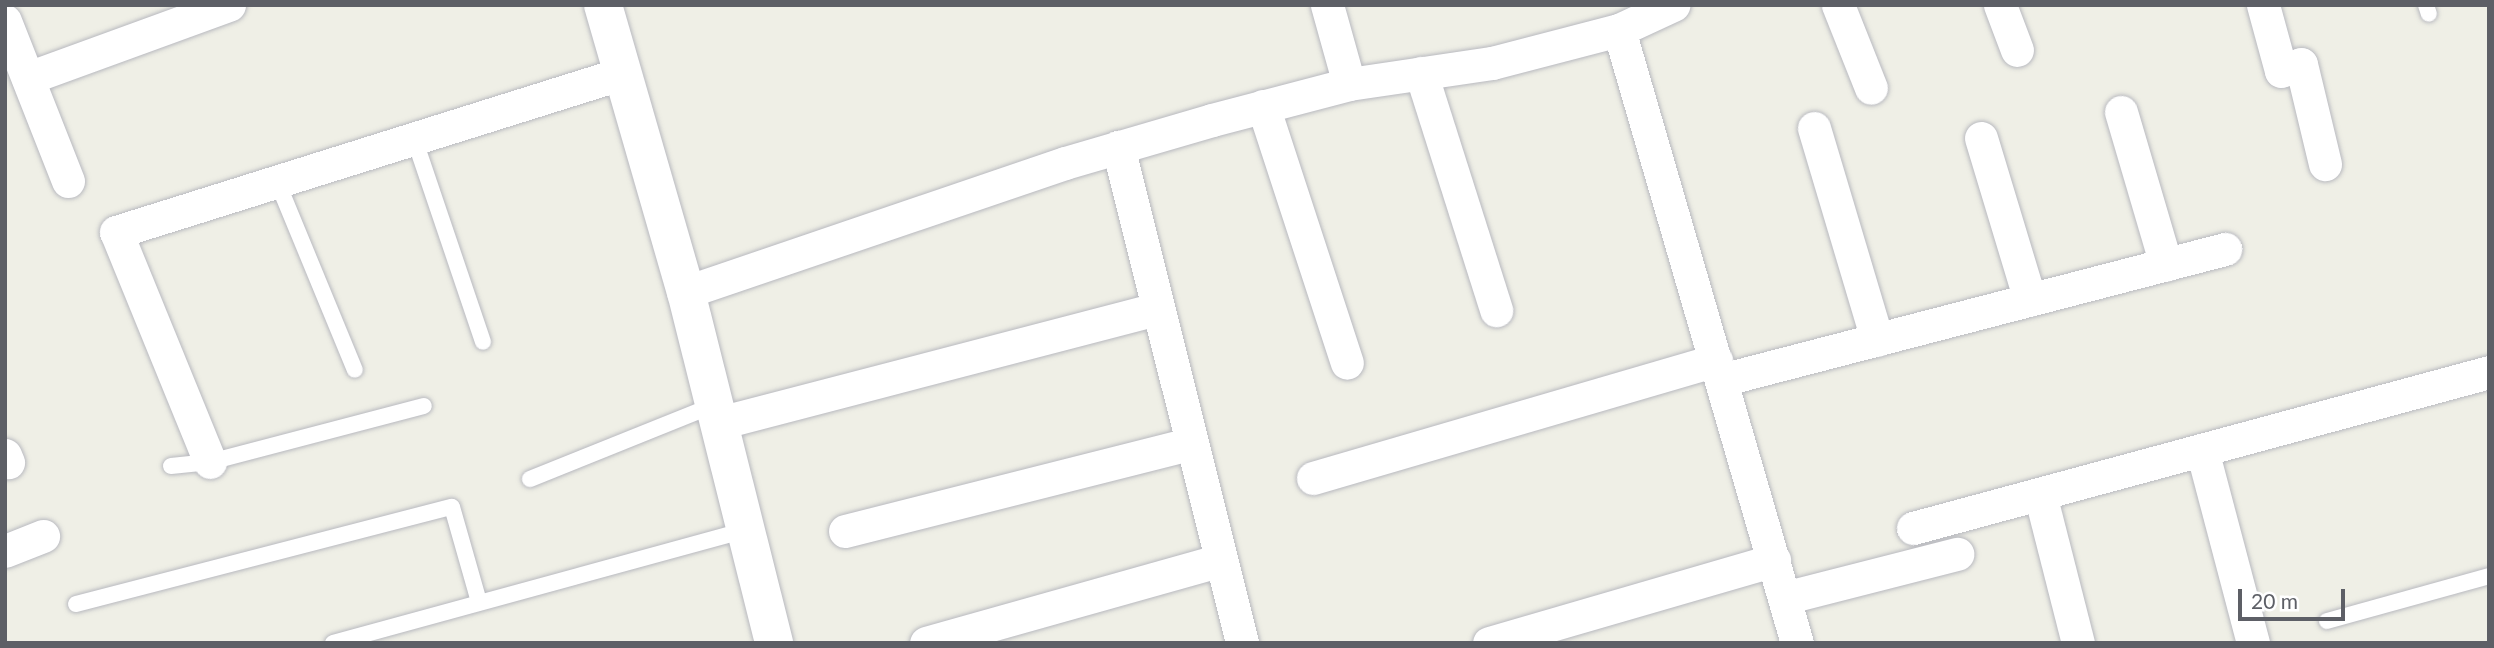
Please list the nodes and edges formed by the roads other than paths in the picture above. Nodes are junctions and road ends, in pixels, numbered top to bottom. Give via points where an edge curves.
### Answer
1 (229, 5) edge
2 (603, 5) edge
3 (1327, 5) edge
4 (1673, 5) edge
5 (1838, 5) edge
6 (2000, 5) edge
7 (2263, 5) edge
8 (5, 21) edge
9 (1619, 30) junction
10 (2017, 50) dead end
11 (623, 73) junction
12 (1421, 73) junction
13 (28, 78) junction
14 (1349, 84) junction
15 (1871, 88) dead end
16 (1264, 106) junction
17 (2121, 112) dead end
18 (1814, 128) dead end
19 (414, 138) junction
20 (1981, 138) dead end
21 (1118, 147) junction
22 (2325, 164) dead end
23 (68, 181) dead end
24 (277, 181) junction
25 (2225, 249) dead end
26 (2166, 265) junction
27 (685, 292) junction
28 (2029, 300) junction
29 (1157, 309) junction
30 (1496, 310) dead end
31 (1877, 340) junction
32 (483, 342) dead end
33 (1347, 363) dead end
34 (355, 370) dead end
35 (1719, 370) junction
36 (2489, 372) edge
37 (424, 406) dead end
38 (716, 414) junction
39 (1189, 444) junction
40 (2202, 450) junction
41 (210, 462) junction
42 (171, 466) dead end
43 (1313, 478) dead end
44 (530, 479) dead end
45 (2040, 494) junction
46 (1913, 528) dead end
47 (746, 530) junction
48 (845, 531) dead end
49 (43, 536) dead end
50 (5, 551) edge
51 (1957, 554) dead end
52 (1218, 561) junction
53 (1774, 561) junction
54 (2489, 576) edge
55 (1784, 598) junction
56 (479, 602) junction
57 (76, 604) dead end
58 (2327, 621) dead end
59 (333, 643) edge
60 (774, 643) edge
61 (926, 643) edge
62 (1242, 643) edge
63 (1489, 643) edge
64 (1797, 643) edge
65 (2078, 643) edge
66 (2253, 643) edge

1 - 13 street
2 - 11 street
3 - 14 street
4 - 9 street
5 - 15 street
6 - 10 street
7 - 22 street via 2281,71 2301,64
8 - 13 street
9 - 12 street via 1492,63
9 - 35 street
11 - 19 street
11 - 27 street
12 - 14 street
12 - 30 street
13 - 23 street
14 - 16 street
16 - 21 street
16 - 33 street
17 - 26 street
18 - 31 street
19 - 24 street
19 - 32 lane
20 - 28 street
21 - 27 street
21 - 29 street
24 - 34 lane
24 - 41 street via 116,232
25 - 26 street
26 - 28 street
27 - 38 street
28 - 31 street
29 - 38 street
29 - 39 street
31 - 35 street
35 - 43 street
35 - 53 street
36 - 40 street
37 - 41 lane
38 - 44 lane
38 - 47 street
39 - 48 street
39 - 52 street
40 - 45 street
40 - 66 street
41 - 42 lane
45 - 46 street
45 - 65 street
47 - 56 lane
47 - 60 street
49 - 50 street
51 - 55 street
52 - 61 street
52 - 62 street
53 - 55 street
53 - 63 street
54 - 58 lane
55 - 64 street
56 - 57 lane via 452,507
56 - 59 lane

